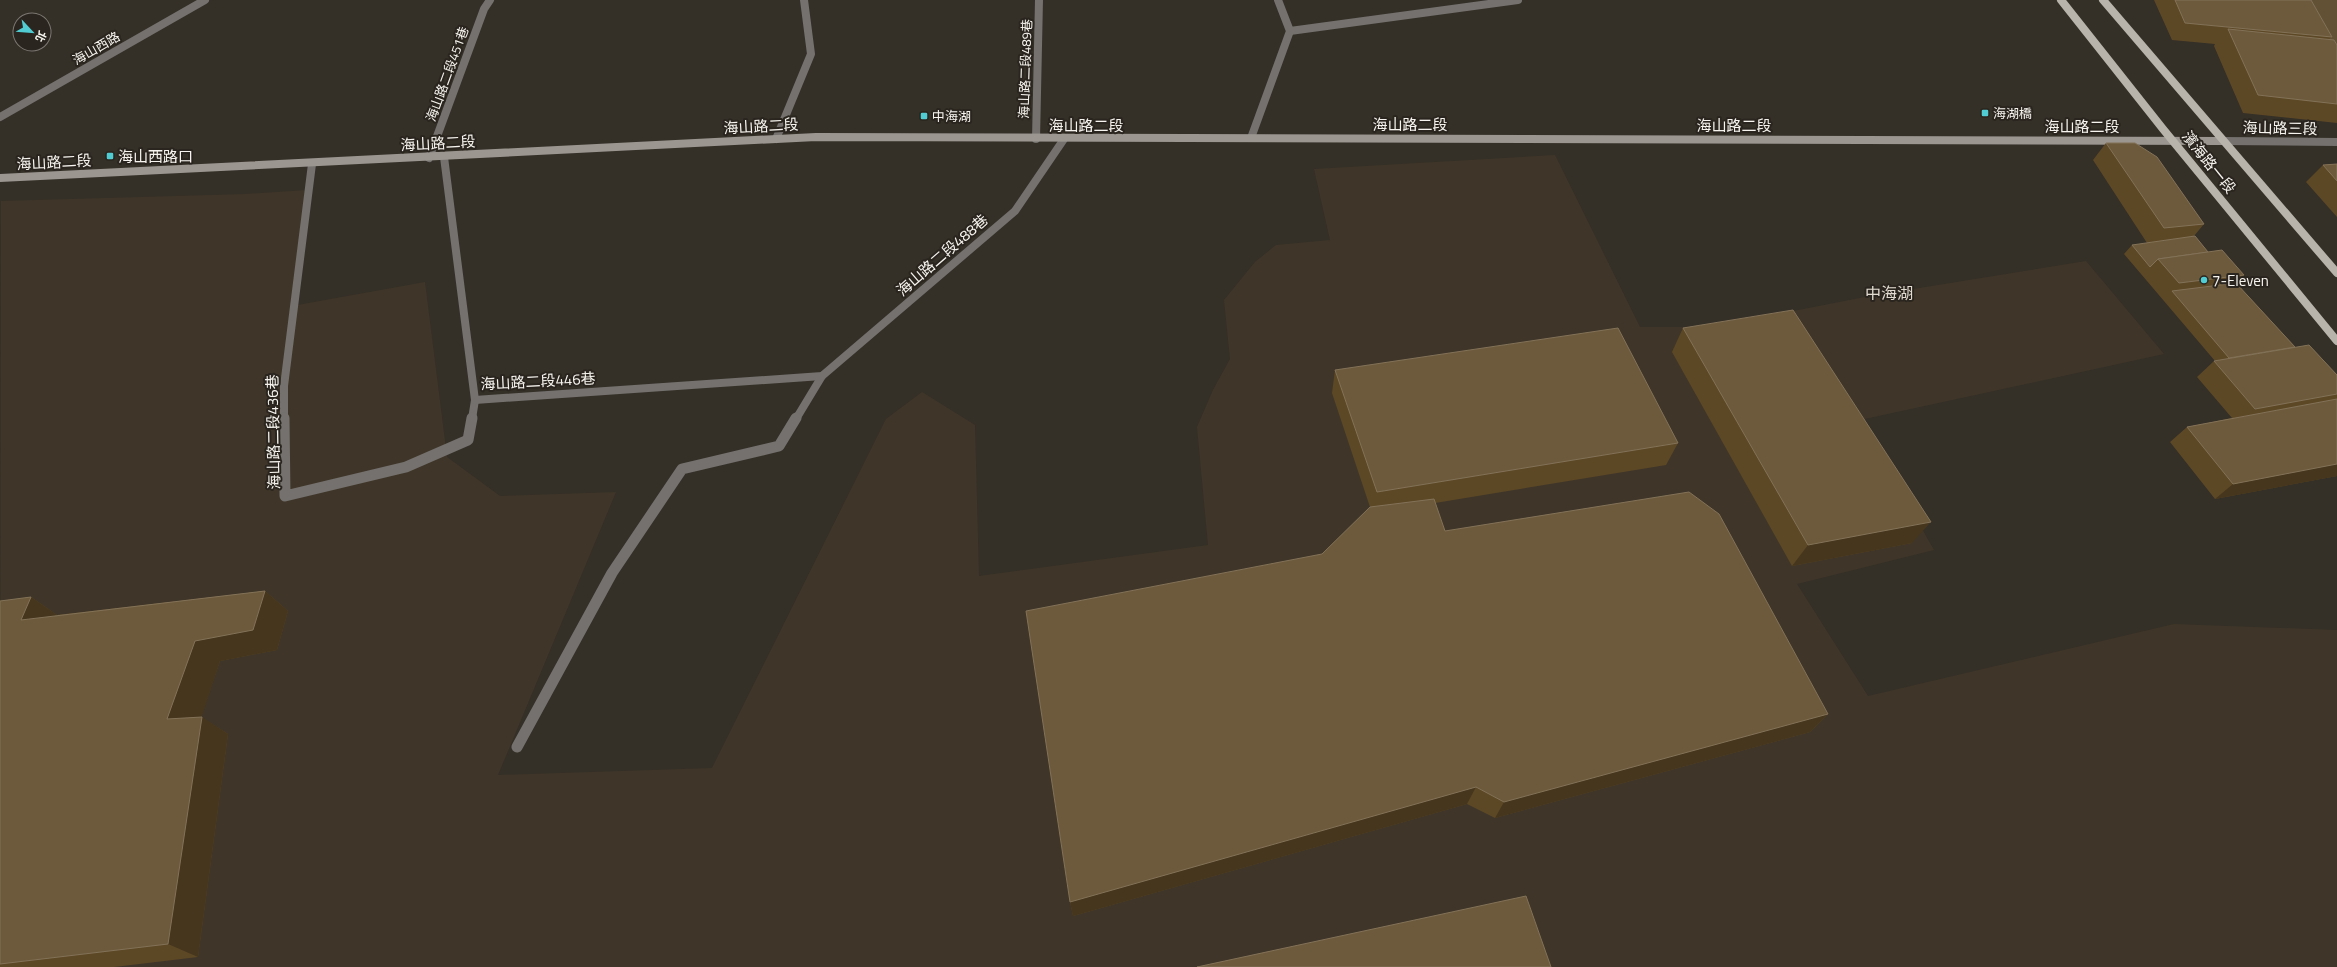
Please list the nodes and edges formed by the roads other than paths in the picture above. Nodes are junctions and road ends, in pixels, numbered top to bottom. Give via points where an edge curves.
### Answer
1 (205, 0) edge
2 (490, 0) edge
3 (804, 0) edge
4 (1039, 0) edge
5 (1278, 0) edge
6 (1518, 0) edge
7 (2061, 0) edge
8 (2104, 0) edge
9 (1290, 31) junction
10 (0, 117) edge
11 (1251, 138) junction
12 (776, 139) junction
13 (1036, 139) junction
14 (1064, 140) junction
15 (2173, 140) junction
16 (2222, 141) junction
17 (2337, 142) edge
18 (444, 157) junction
19 (429, 158) junction
20 (312, 164) junction
21 (0, 178) edge
22 (2337, 273) edge
23 (2337, 341) edge
24 (822, 376) junction
25 (475, 400) junction
26 (517, 747) dead end

1 - 10 street, 海山西路
2 - 19 street, 海山路二段451巷 via 484,9
3 - 12 street via 811,54
4 - 13 street, 海山路二段489巷
5 - 9 street
6 - 9 street
7 - 15 main road, 濱海路一段 via 2126,86
8 - 16 main road, 濱海路一段
9 - 11 street
11 - 14 main road, 海山路二段
11 - 15 main road, 海山路二段
12 - 13 main road, 海山路二段
12 - 18 main road, 海山路二段
13 - 14 main road, 海山路二段
14 - 24 street, 海山路二段488巷 via 1015,211
15 - 16 main road, 海山路二段
15 - 23 main road, 濱海路一段
16 - 17 street, 海山路三段
16 - 22 main road, 濱海路一段
18 - 19 main road, 海山路二段
18 - 25 street, 海山路二段446巷
19 - 20 main road, 海山路二段
20 - 21 main road, 海山路二段
20 - 25 street, 海山路二段436巷 via 284,386 285,496 406,467 468,440
24 - 25 street, 海山路二段446巷
24 - 26 street, 海山路二段488巷 via 778,446 682,469 612,573

